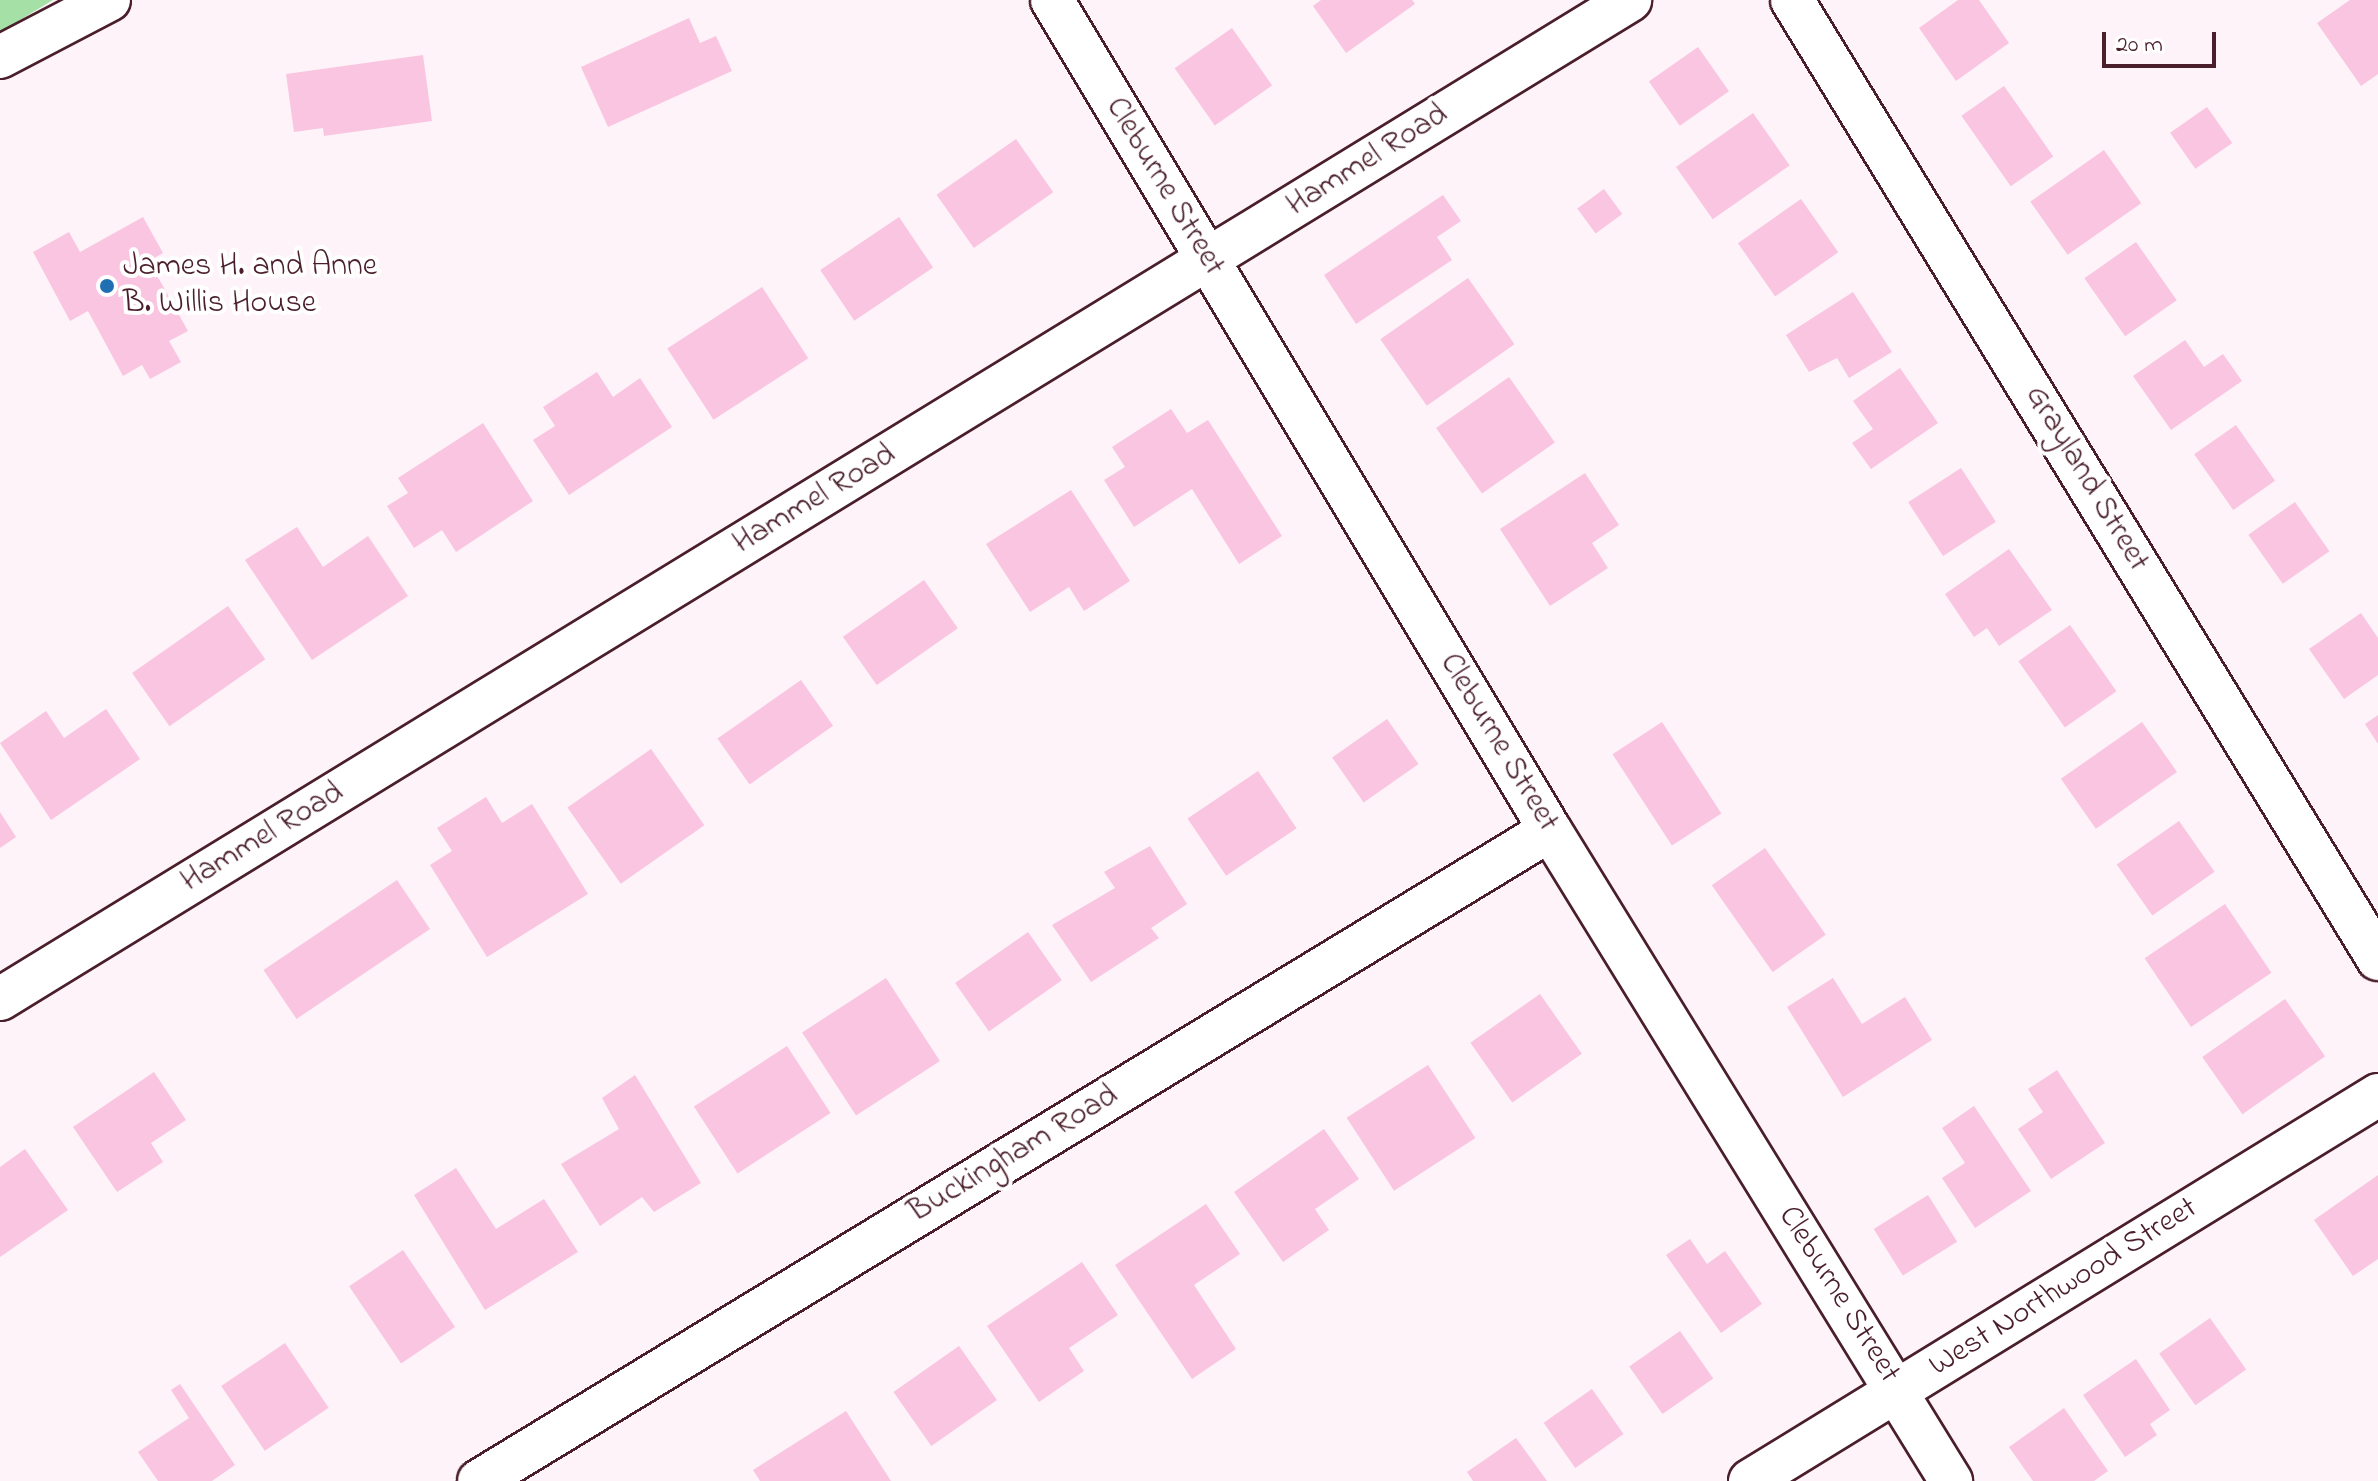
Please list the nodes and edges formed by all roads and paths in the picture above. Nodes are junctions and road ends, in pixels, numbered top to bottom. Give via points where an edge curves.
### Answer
1 (109, 0) edge
2 (1052, 0) edge
3 (1630, 0) edge
4 (1792, 0) edge
5 (0, 57) edge
6 (1208, 260) junction
7 (1550, 830) junction
8 (2378, 959) edge
9 (0, 999) edge
10 (2378, 1095) edge
11 (1897, 1391) junction
12 (479, 1481) edge
13 (1750, 1481) edge
14 (1951, 1481) edge

1 - 5 street
2 - 6 street, Cleburne Street
3 - 6 street, Hammel Road
4 - 8 street, Grayland Street
6 - 7 street, Cleburne Street
6 - 9 street, Hammel Road
7 - 11 street, Cleburne Street
7 - 12 street, Buckingham Road
10 - 11 street, West Northwood Street
11 - 13 street, West Northwood Street
11 - 14 street, Cleburne Street

